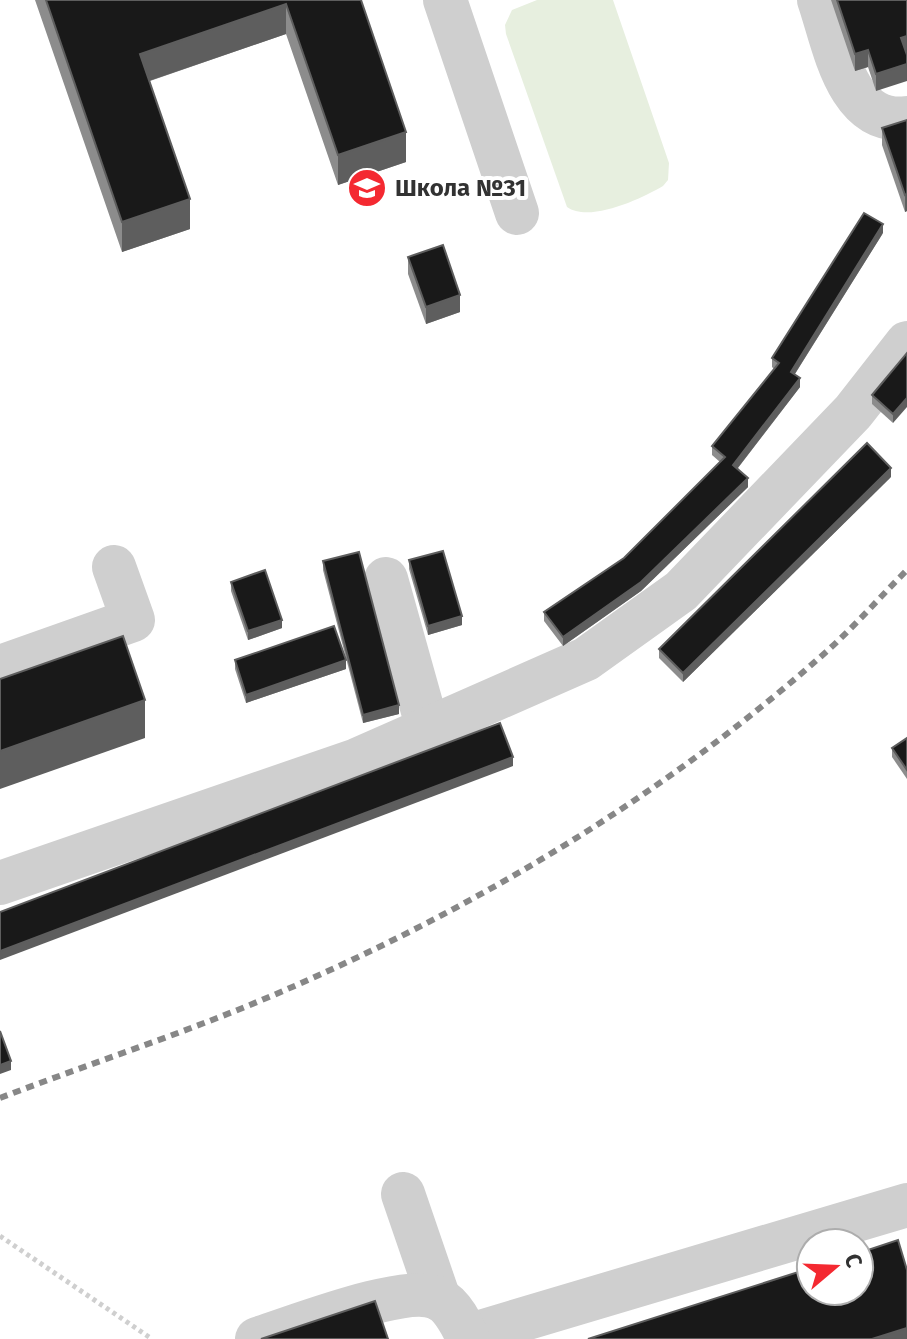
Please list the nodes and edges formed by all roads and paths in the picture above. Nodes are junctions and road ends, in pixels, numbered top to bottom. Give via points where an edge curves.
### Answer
1 (445, 0) edge
2 (819, 0) edge
3 (907, 118) edge
4 (517, 213) dead end
5 (907, 343) edge
6 (114, 567) dead end
7 (386, 579) dead end
8 (0, 667) edge
9 (428, 729) junction
10 (0, 883) edge
11 (403, 1194) dead end
12 (907, 1205) edge
13 (0, 1236) edge
14 (439, 1299) junction
15 (467, 1337) edge
16 (152, 1339) edge
17 (257, 1339) edge

1 - 4 lane
2 - 3 lane via 858,100 875,114
5 - 9 lane via 853,412 681,591 586,659
6 - 8 lane via 133,620
7 - 9 lane
9 - 10 lane via 357,760
11 - 14 lane
12 - 15 lane
13 - 16 path
14 - 15 lane via 458,1318
14 - 17 lane via 411,1293

